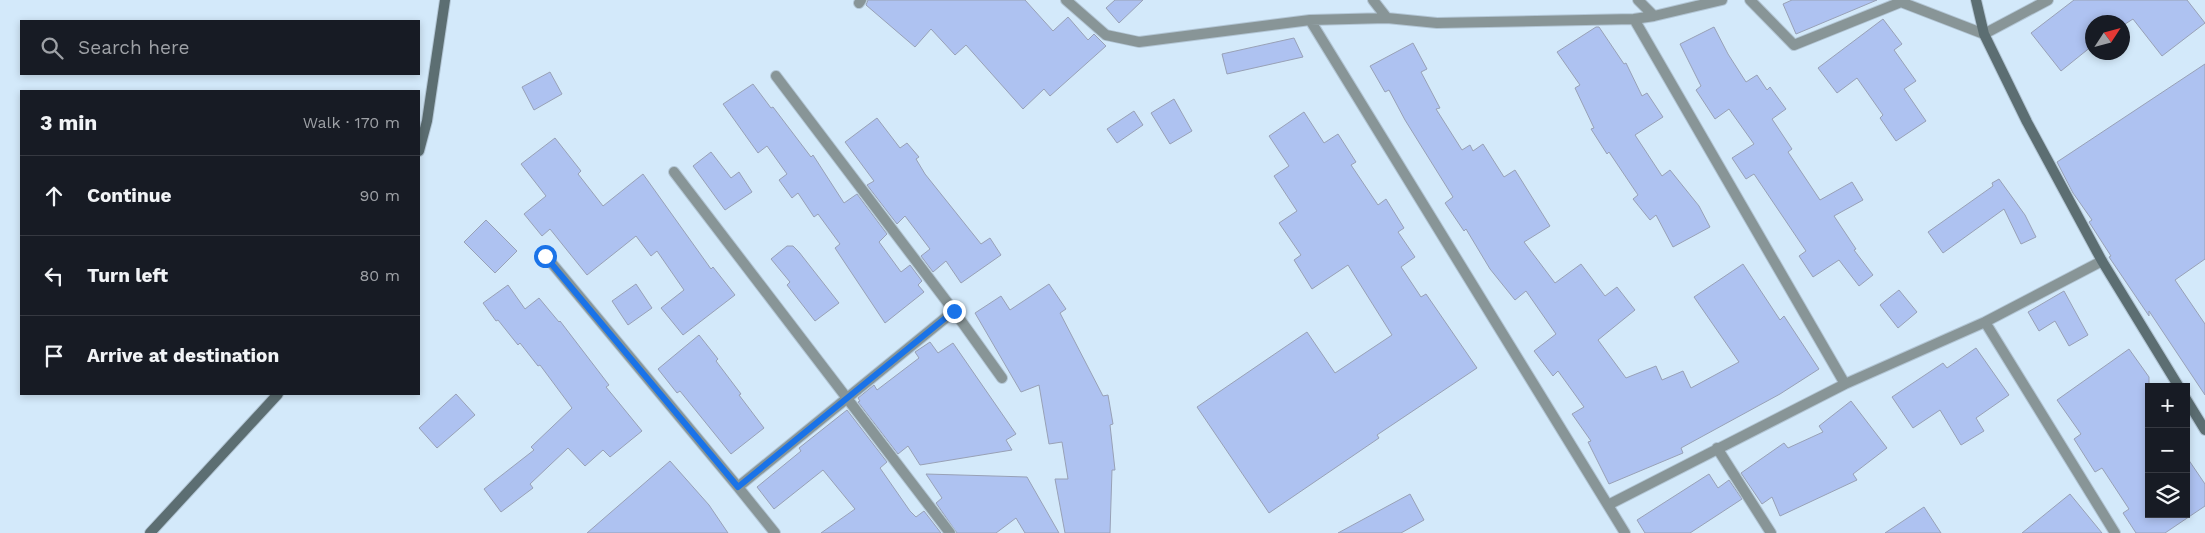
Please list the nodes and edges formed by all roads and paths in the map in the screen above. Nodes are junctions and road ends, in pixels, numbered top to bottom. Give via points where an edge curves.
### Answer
1 (445, 0) edge
2 (1066, 0) edge
3 (1373, 0) edge
4 (1638, 0) edge
5 (1722, 0) edge
6 (1750, 0) edge
7 (1976, 0) edge
8 (2048, 0) edge
9 (1900, 1) edge
10 (1654, 16) junction
11 (1387, 18) junction
12 (1634, 19) junction
13 (1310, 20) junction
14 (1984, 34) junction
15 (776, 76) dead end
16 (420, 147) edge
17 (674, 172) dead end
18 (545, 256) dead end
19 (2102, 261) junction
20 (954, 311) junction
21 (1985, 322) junction
22 (1002, 378) dead end
23 (2177, 383) edge
24 (1845, 384) junction
25 (277, 395) edge
26 (847, 398) junction
27 (2190, 406) edge
28 (2205, 430) edge
29 (1717, 448) junction
30 (738, 487) junction
31 (1608, 505) junction
32 (150, 533) edge
33 (775, 533) edge
34 (950, 533) edge
35 (1625, 533) edge
36 (1771, 533) edge
37 (2115, 533) edge

1 - 16 main road via 427,121
2 - 13 street via 1106,35 1139,42
3 - 11 street
4 - 10 street
5 - 10 street
6 - 9 street via 1794,45
7 - 14 main road
8 - 14 street
9 - 14 street
10 - 12 street
11 - 12 street via 1438,23
11 - 13 street
12 - 24 street
13 - 31 street
14 - 19 main road
15 - 20 street
17 - 26 street
18 - 30 street
19 - 21 street
19 - 23 main road
20 - 22 street
20 - 26 street
21 - 24 street
21 - 37 street
24 - 29 street
25 - 32 main road
26 - 30 street
26 - 34 street
27 - 28 main road
29 - 31 street
29 - 36 street
30 - 33 street
31 - 35 street

